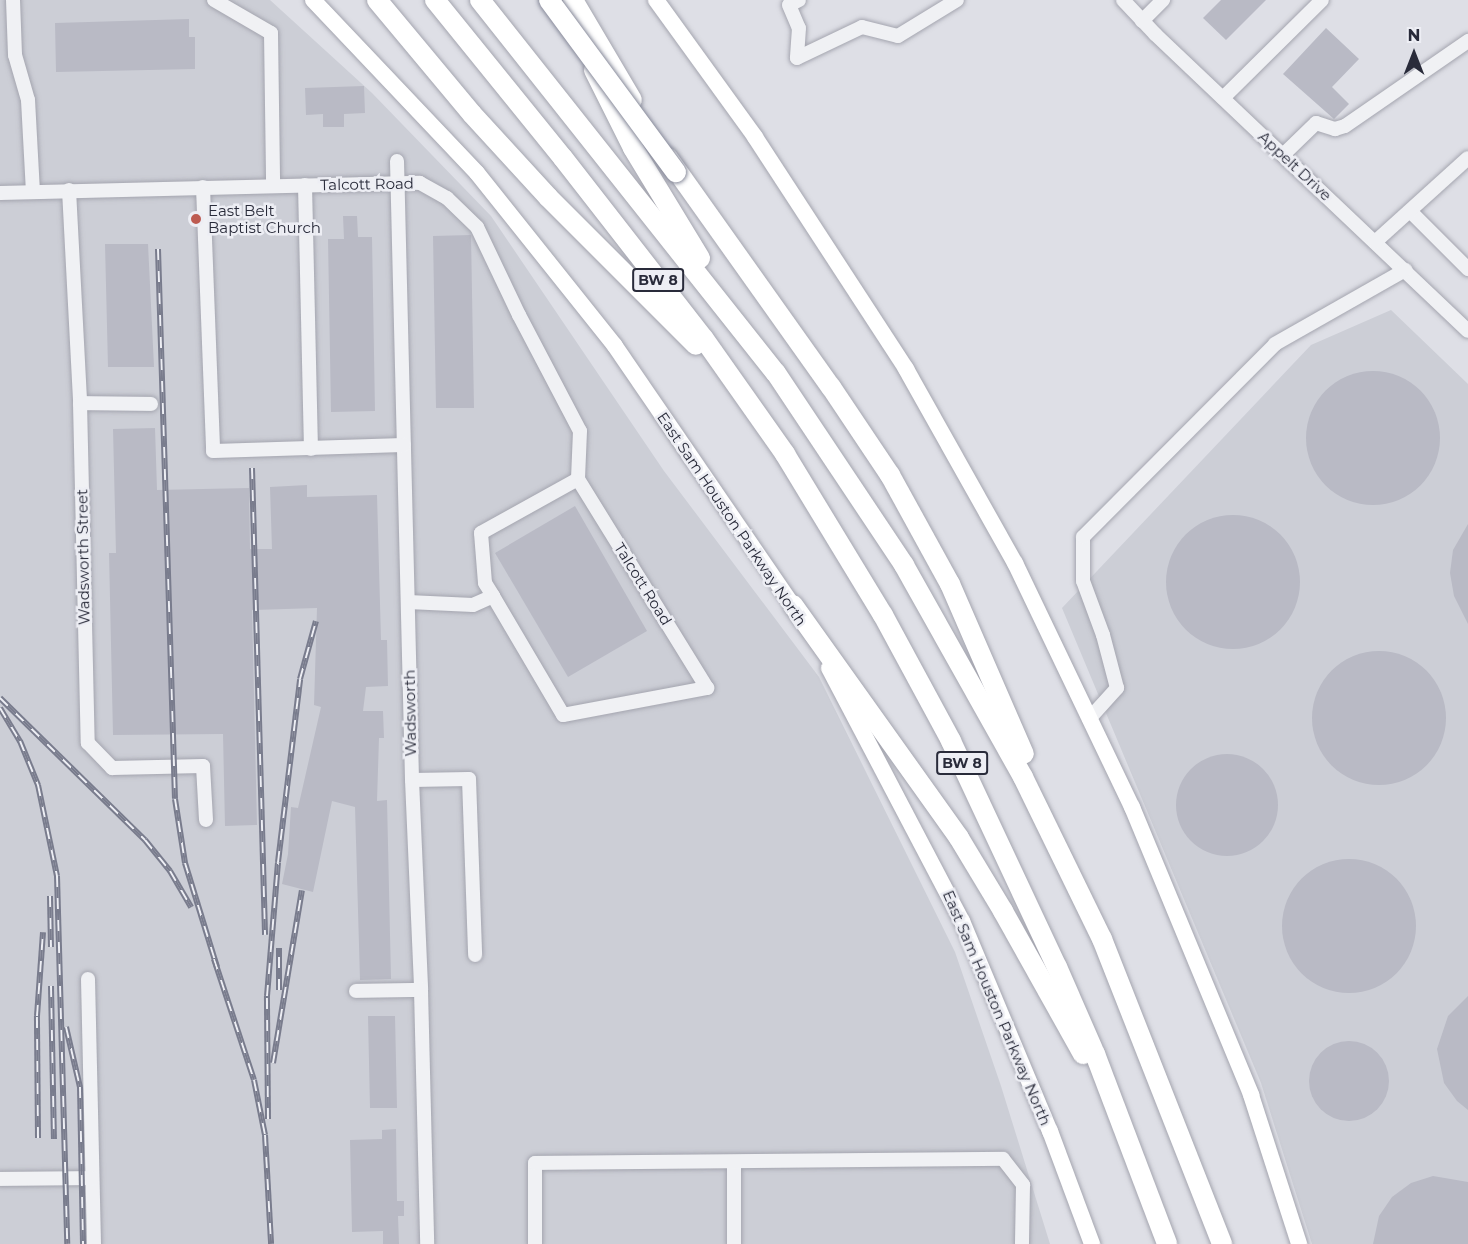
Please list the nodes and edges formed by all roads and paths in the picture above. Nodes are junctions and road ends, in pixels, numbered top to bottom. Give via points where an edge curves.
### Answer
1 (13, 0) edge
2 (214, 0) edge
3 (313, 0) edge
4 (435, 0) edge
5 (480, 0) edge
6 (549, 0) edge
7 (560, 0) edge
8 (573, 0) edge
9 (656, 0) edge
10 (799, 0) edge
11 (957, 0) edge
12 (1123, 0) edge
13 (1163, 0) edge
14 (1322, 0) edge
15 (379, 1) edge
16 (1142, 21) junction
17 (1468, 41) edge
18 (1223, 98) junction
19 (1283, 155) junction
20 (1468, 158) edge
21 (397, 161) dead end
22 (676, 172) junction
23 (398, 183) junction
24 (273, 185) junction
25 (305, 185) junction
26 (203, 187) junction
27 (69, 190) junction
28 (33, 192) junction
29 (0, 193) edge
30 (1410, 212) junction
31 (1375, 242) junction
32 (1468, 269) edge
33 (1405, 270) junction
34 (1468, 331) edge
35 (776, 373) junction
36 (80, 403) junction
37 (151, 404) dead end
38 (751, 404) junction
39 (405, 445) junction
40 (311, 449) junction
41 (578, 480) junction
42 (493, 596) junction
43 (408, 602) junction
44 (793, 605) junction
45 (1089, 719) junction
46 (412, 780) junction
47 (206, 820) dead end
48 (1102, 939) junction
49 (475, 955) dead end
50 (88, 979) dead end
51 (421, 990) junction
52 (356, 991) dead end
53 (1131, 1145) junction
54 (734, 1162) junction
55 (92, 1178) junction
56 (0, 1179) edge
57 (94, 1244) edge
58 (427, 1244) edge
59 (535, 1244) edge
60 (734, 1244) edge
61 (1022, 1244) edge
62 (1092, 1244) edge
63 (1167, 1244) edge
64 (1222, 1244) edge
65 (1299, 1244) edge

1 - 28 street via 15,55 28,100
2 - 24 street via 271,33
3 - 44 main road, East Sam Houston Parkway North via 477,173 615,346
4 - 38 highway, BW 8 via 563,158
5 - 35 highway, BW 8
6 - 22 highway, bridge
7 - 35 highway via 638,157
8 - 22 highway, bridge
9 - 45 main road via 755,137 906,369 1014,564
10 - 11 street via 789,5 799,28 797,58 862,27 898,36
12 - 16 street, Appelt Drive
13 - 16 street
14 - 18 street
15 - 38 highway via 540,189
16 - 18 street, Appelt Drive
17 - 19 street via 1345,126 1335,129 1316,123
18 - 19 street, Appelt Drive
19 - 31 street, Appelt Drive
20 - 30 street
21 - 23 street, Wadsworth
22 - 48 highway via 862,432 933,549 968,622
23 - 25 street, Talcott Road
23 - 39 street, Wadsworth
23 - 41 street, Talcott Road via 420,183 447,198 477,227 580,431
24 - 25 street, Talcott Road
24 - 26 street, Talcott Road
25 - 40 street
26 - 27 street, Talcott Road
26 - 40 street via 213,451
27 - 28 street, Talcott Road
27 - 36 street, Wadsworth Street
28 - 29 street, Talcott Road
30 - 31 street
30 - 32 street
31 - 33 street, Appelt Drive
33 - 34 street, Appelt Drive
33 - 45 street via 1275,344 1083,537 1083,581 1117,688
35 - 48 highway, BW 8 via 860,496 945,635 1023,777
36 - 37 street
36 - 47 street, Wadsworth Street via 88,743 111,768 203,766
38 - 53 highway, BW 8 via 848,555 951,741 1057,967
39 - 40 street
39 - 43 street, Wadsworth
41 - 42 street via 481,532 485,583
41 - 42 street, Talcott Road via 707,688 563,715
42 - 43 street via 472,605
43 - 46 street, Wadsworth
44 - 53 highway via 959,838 1042,980
44 - 62 main road, East Sam Houston Parkway North via 858,719 962,921 1050,1131
45 - 65 main road via 1132,807 1251,1095
46 - 49 street via 469,778
46 - 51 street, Wadsworth
48 - 64 highway, BW 8
50 - 55 street
51 - 52 street
51 - 58 street, Wadsworth
53 - 63 highway, BW 8
54 - 59 street via 535,1163
54 - 60 street
54 - 61 street via 1003,1159 1023,1185
55 - 56 street
55 - 57 street

